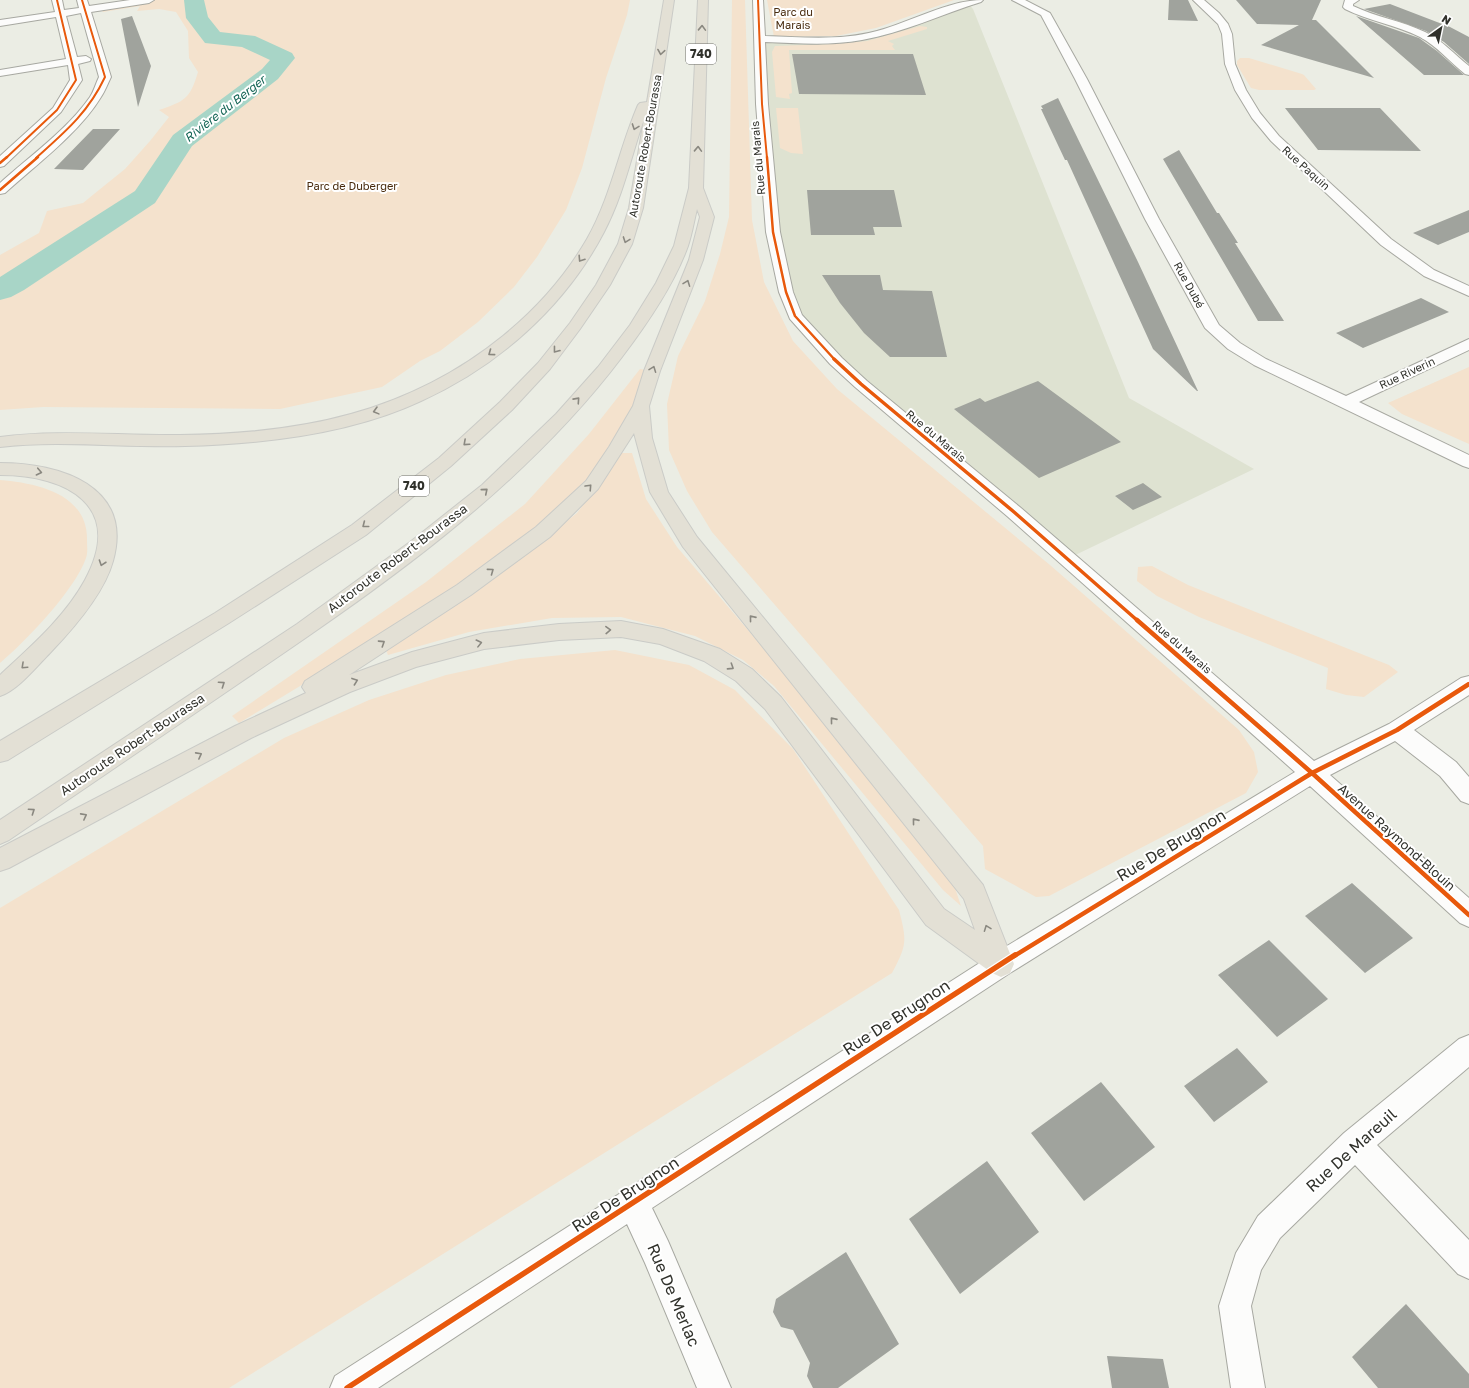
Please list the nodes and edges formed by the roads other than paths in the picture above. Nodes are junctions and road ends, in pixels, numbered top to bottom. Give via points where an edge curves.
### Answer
1 (57, 0) edge
2 (149, 0) edge
3 (669, 0) edge
4 (703, 0) edge
5 (758, 0) edge
6 (978, 0) edge
7 (1017, 0) edge
8 (1198, 0) edge
9 (1354, 0) edge
10 (84, 5) edge
11 (60, 14) junction
12 (0, 23) edge
13 (760, 39) junction
14 (99, 57) junction
15 (73, 61) junction
16 (1469, 72) edge
17 (0, 73) edge
18 (657, 79) junction
19 (0, 163) edge
20 (696, 188) junction
21 (0, 190) edge
22 (1469, 292) edge
23 (1469, 344) edge
24 (1346, 402) junction
25 (641, 406) junction
26 (0, 442) edge
27 (1469, 462) edge
28 (0, 469) edge
29 (1469, 684) edge
30 (0, 688) edge
31 (1397, 730) junction
32 (243, 732) junction
33 (0, 753) edge
34 (1312, 773) junction
35 (1469, 794) edge
36 (0, 832) edge
37 (0, 860) edge
38 (1469, 915) edge
39 (1001, 964) junction
40 (1469, 1049) edge
41 (1355, 1144) junction
42 (633, 1203) junction
43 (1469, 1263) edge
44 (347, 1388) edge
45 (714, 1388) edge
46 (1248, 1388) edge

1 - 11 street
2 - 10 street
3 -> 18 highway, Autoroute Robert-Bourassa / 740
20 -> 4 highway, Autoroute Robert-Bourassa / 740
5 - 13 street, Rue du Marais
6 - 13 street via 863,37 825,40
7 - 24 street, Rue Dubé via 1045,13 1082,79 1152,219 1213,328 1234,346 1260,362
8 - 22 street, Rue Paquin via 1222,22 1227,33 1230,64 1242,94 1252,111 1281,146 1296,157 1386,242 1429,273
9 - 16 street via 1348,2 1348,7 1424,36
10 - 11 street
10 - 14 street
11 - 12 street
11 - 15 street
13 - 34 street, Rue du Marais via 762,104 773,232 786,292 795,316 861,384 1014,512
14 - 15 street
14 - 21 street via 105,77 96,96 64,133
15 - 17 street
15 - 19 street via 76,80 57,110
18 -> 26 highway via 635,126 611,202 599,229 579,262 551,298 500,347 471,367 426,392 387,408 317,427 268,435 201,441 64,439
18 -> 33 highway, Autoroute Robert-Bourassa / 740 via 636,208 625,244 603,285 575,326 544,366 506,406 445,462 359,530 222,618
25 -> 20 highway via 704,234 708,217
36 -> 20 highway, Autoroute Robert-Bourassa / 740 via 304,629 417,547 488,489 562,418 604,370 636,327 663,283 681,246
23 - 24 street, Rue Riverin
24 - 27 street, Rue Dubé
32 -> 25 highway via 464,590 543,532 592,485
39 -> 25 highway via 974,893 690,542 659,492 643,438
28 -> 30 highway via 53,475 87,492 98,505 106,524 107,544 102,565 87,593 58,632
29 - 31 street, Rue De Brugnon
31 - 34 street, Rue De Brugnon
31 - 35 street via 1448,769
37 -> 32 highway
32 -> 39 highway via 342,686 412,660 484,641 559,632 621,629 663,637 712,655 744,676 773,703 935,917
34 - 38 street, Avenue Raymond-Blouin
34 - 39 street, Rue De Brugnon
39 - 42 street, Rue De Brugnon
40 - 41 street, Rue De Mareuil
41 - 43 street
41 - 46 street, Rue De Mareuil via 1269,1228 1247,1264 1235,1306
42 - 44 street, Rue De Brugnon
42 - 45 street, Rue De Merlac via 657,1252

